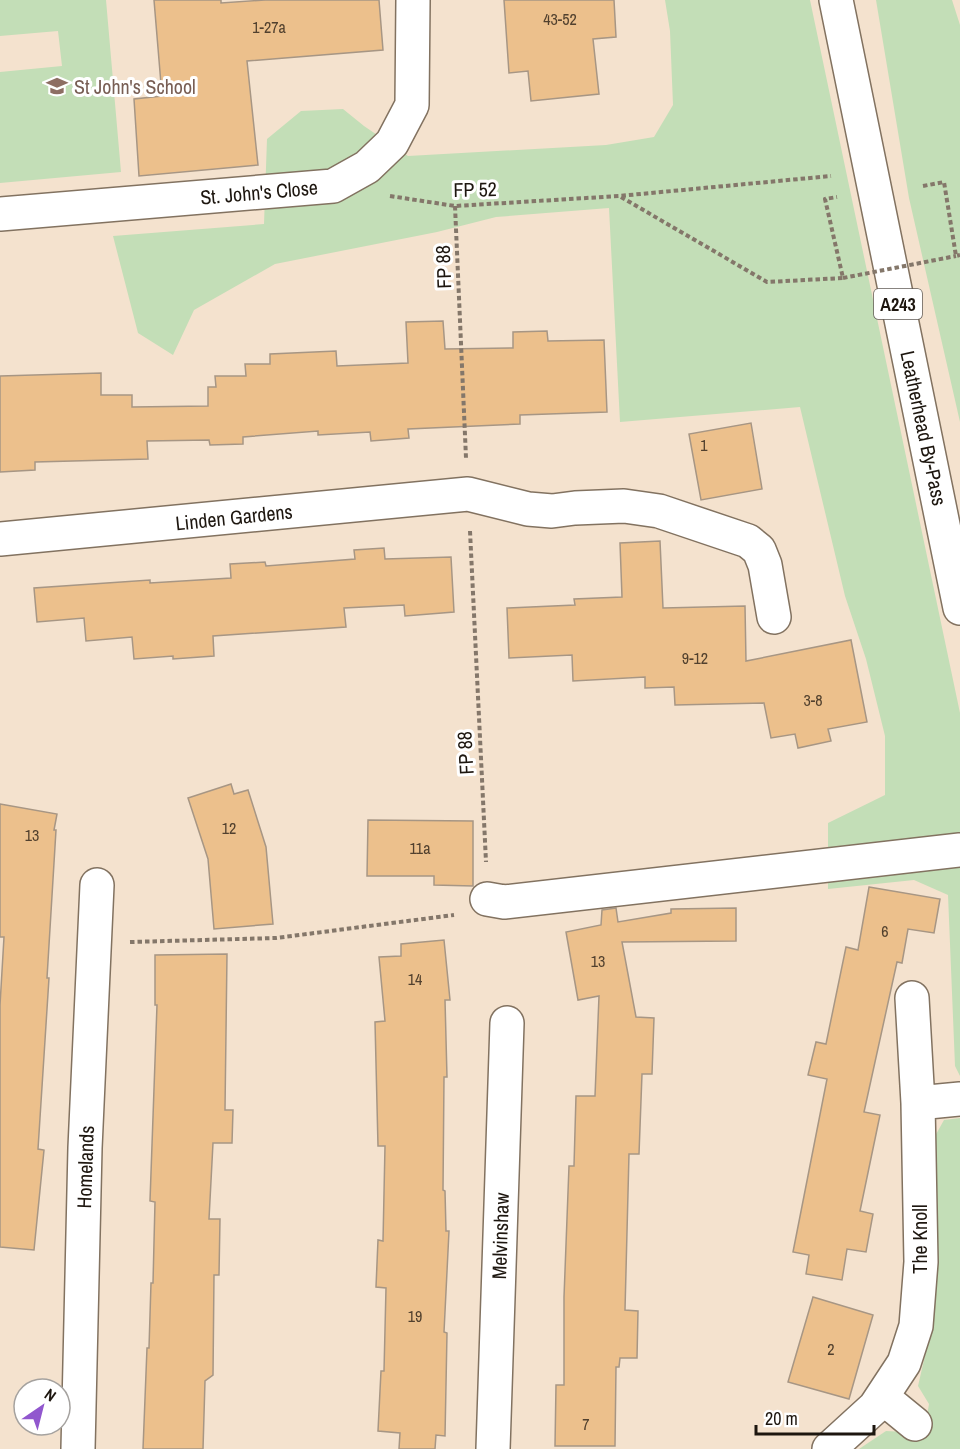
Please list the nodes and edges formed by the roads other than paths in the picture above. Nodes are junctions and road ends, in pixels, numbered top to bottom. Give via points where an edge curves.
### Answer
1 (413, 0) edge
2 (836, 0) edge
3 (0, 214) edge
4 (0, 539) edge
5 (960, 608) edge
6 (774, 616) dead end
7 (960, 850) edge
8 (97, 885) dead end
9 (488, 899) road end
10 (912, 998) dead end
11 (507, 1023) dead end
12 (960, 1099) edge
13 (918, 1102) junction
14 (882, 1397) junction
15 (915, 1424) dead end
16 (78, 1449) edge
17 (493, 1449) edge
18 (829, 1449) edge

1 - 3 main road, St. John's Close via 412,105 392,143 367,167 333,186
2 - 5 main road, Leatherhead By-Pass / A243
4 - 6 main road, Linden Gardens via 468,494 552,511 624,506 659,511 748,541 759,550 765,565
7 - 9 main road via 504,902
8 - 16 main road, Homelands via 85,1148
10 - 13 main road, The Knoll
11 - 17 main road, Melvinshaw
12 - 13 main road
13 - 14 main road, The Knoll via 921,1262 916,1326 904,1363
14 - 15 main road
14 - 18 main road, The Knoll

